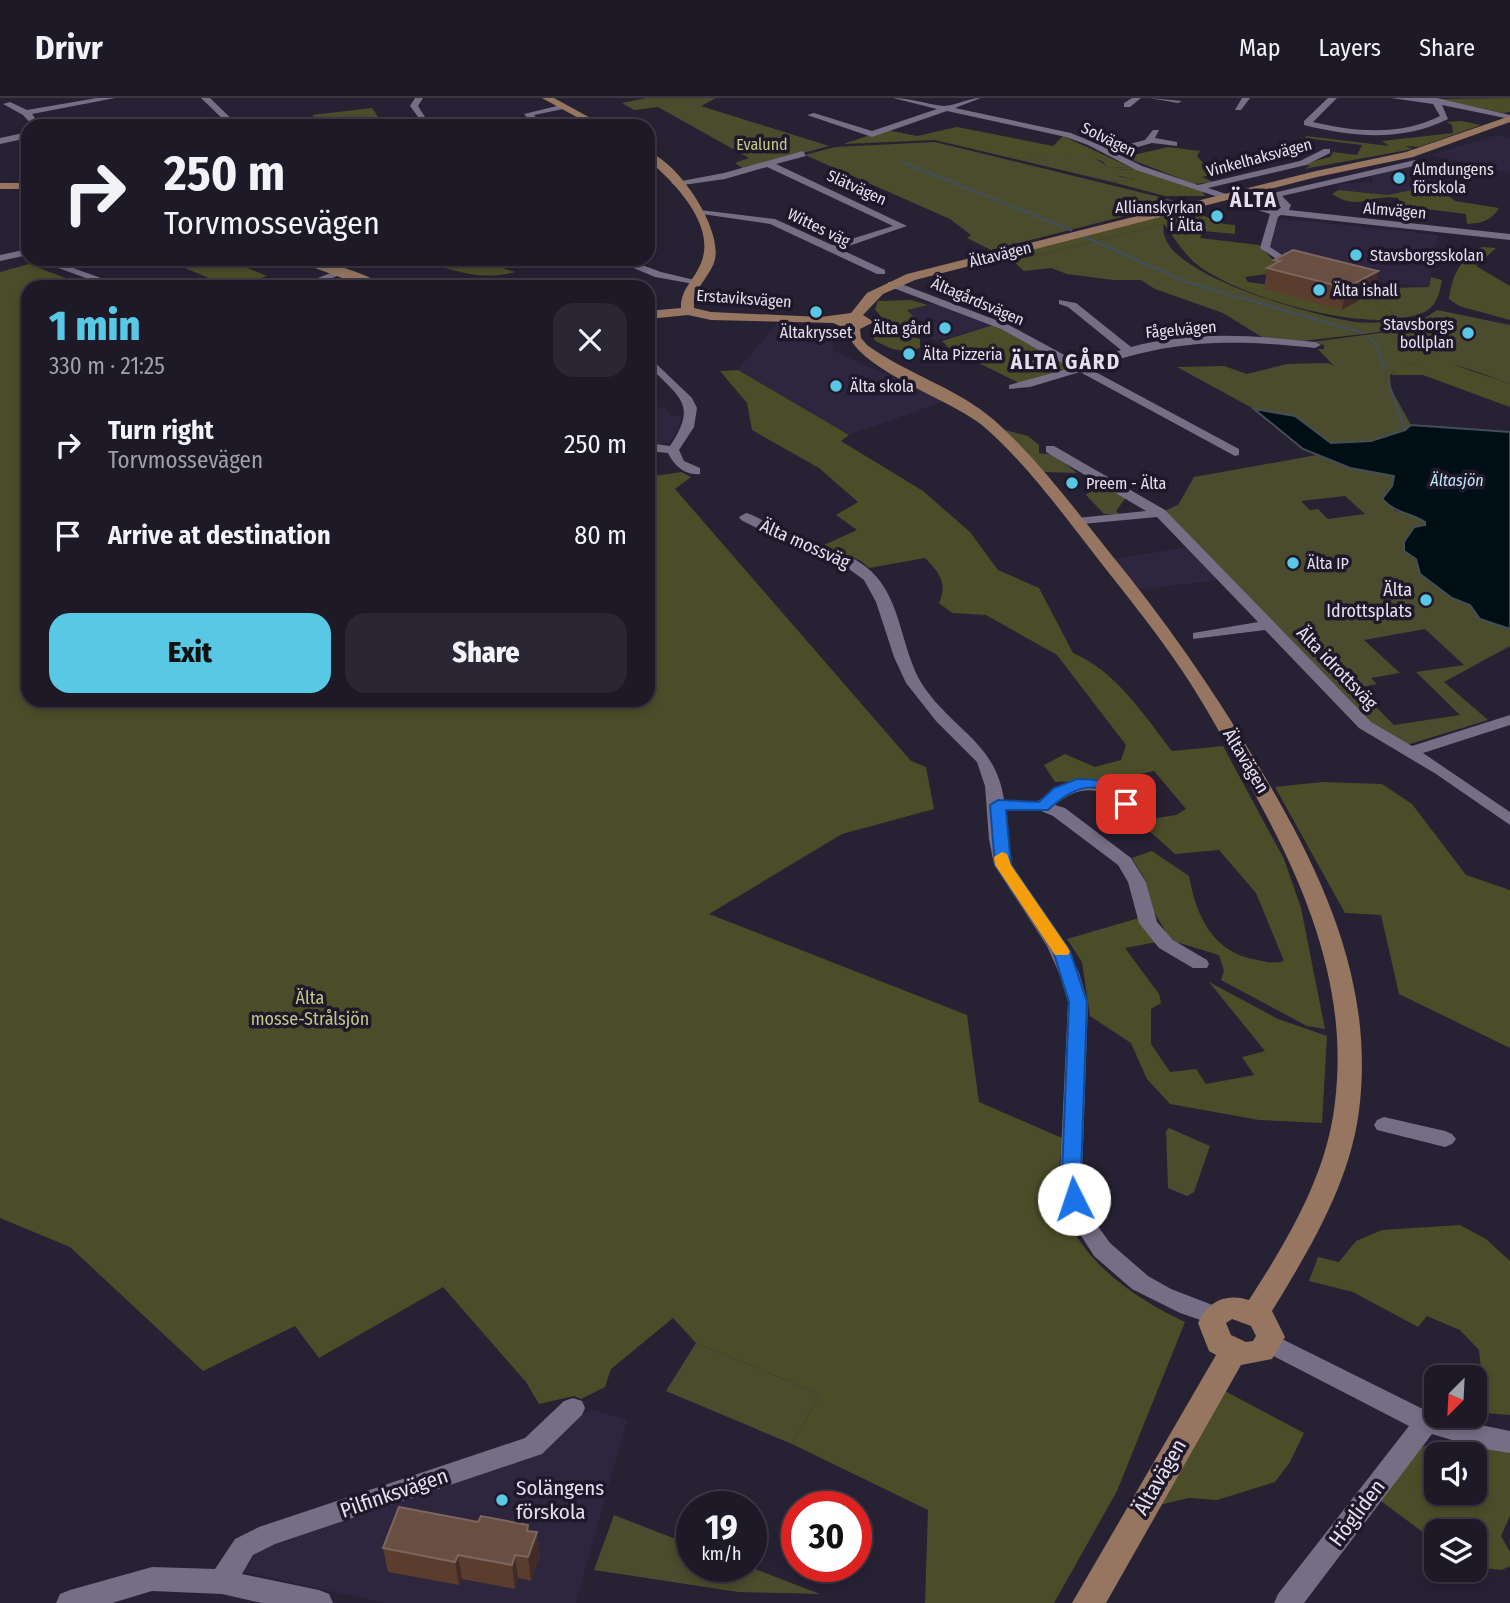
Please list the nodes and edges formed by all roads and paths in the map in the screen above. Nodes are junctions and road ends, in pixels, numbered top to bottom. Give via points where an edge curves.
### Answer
1 (22, 98) edge
2 (111, 98) edge
3 (205, 98) edge
4 (419, 98) edge
5 (547, 98) edge
6 (897, 98) edge
7 (977, 98) edge
8 (1136, 98) edge
9 (1153, 98) edge
10 (1247, 98) edge
11 (1333, 98) edge
12 (1395, 98) edge
13 (1434, 100) edge
14 (1178, 101) dead end
15 (4, 102) edge
16 (1127, 105) dead end
17 (565, 106) junction
18 (946, 108) junction
19 (1238, 108) dead end
20 (26, 113) junction
21 (811, 115) dead end
22 (31, 119) edge
23 (228, 119) edge
24 (424, 119) edge
25 (533, 119) edge
26 (588, 119) edge
27 (1510, 119) edge
28 (21, 136) edge
29 (0, 141) edge
30 (1174, 144) dead end
31 (1327, 151) dead end
32 (1108, 152) junction
33 (803, 155) dead end
34 (655, 162) edge
35 (1415, 163) dead end
36 (768, 164) junction
37 (676, 183) junction
38 (0, 186) edge
39 (21, 186) edge
40 (1196, 188) junction
41 (1223, 198) junction
42 (700, 213) junction
43 (1277, 213) junction
44 (1505, 237) edge
45 (830, 249) junction
46 (21, 254) edge
47 (0, 258) edge
48 (59, 266) edge
49 (324, 266) edge
50 (635, 266) edge
51 (1293, 267) edge
52 (342, 272) junction
53 (881, 272) dead end
54 (100, 280) edge
55 (320, 280) edge
56 (361, 280) edge
57 (694, 281) junction
58 (892, 284) junction
59 (1063, 302) dead end
60 (688, 312) junction
61 (655, 315) edge
62 (849, 321) junction
63 (1315, 345) dead end
64 (1129, 351) junction
65 (655, 366) edge
66 (1082, 368) junction
67 (1013, 387) dead end
68 (655, 448) edge
69 (1050, 449) dead end
70 (673, 450) junction
71 (1235, 452) dead end
72 (696, 471) dead end
73 (1160, 513) junction
74 (746, 517) dead end
75 (1077, 522) junction
76 (1268, 625) junction
77 (1198, 636) dead end
78 (1510, 720) edge
79 (1409, 752) junction
80 (998, 805) junction
81 (1043, 806) junction
82 (1115, 815) dead end
83 (1510, 820) edge
84 (1199, 964) dead end
85 (1384, 1125) dead end
86 (1445, 1139) dead end
87 (1256, 1313) junction
88 (1215, 1316) junction
89 (1270, 1343) junction
90 (1233, 1352) junction
91 (573, 1408) dead end
92 (1424, 1422) edge
93 (1424, 1426) edge
94 (1443, 1428) edge
95 (1510, 1442) edge
96 (222, 1582) junction
97 (70, 1603) edge
98 (319, 1603) edge
99 (1088, 1603) edge
100 (1288, 1603) edge

1 - 15 street
2 - 20 street
3 - 23 street
4 - 24 street via 414,106
5 - 17 main road
6 - 18 street, Solvägen
7 - 18 street
8 - 16 street
9 - 14 street
10 - 19 street
11 - 13 street via 1307,123 1369,132 1411,128 1445,117
12 - 13 street
13 - 27 street
15 - 20 street
17 - 25 street via 528,114
17 - 26 main road
18 - 21 street via 872,134
18 - 32 street, Solvägen via 1068,135
20 - 22 street
27 - 41 main road, Ältavägen via 1434,148
28 - 29 street
30 - 32 street via 1154,136
31 - 40 street, Vinkelhaksvägen via 1303,163
32 - 40 street, Solvägen
33 - 36 street
34 - 37 main road
35 - 43 street, Almvägen via 1282,191 1276,195 1285,210
36 - 37 street
36 - 45 street, Slätvägen via 902,226
37 - 42 main road
38 - 39 main road
40 - 41 street, Solvägen
41 - 43 street, Almvägen
41 - 58 main road, Ältavägen
42 - 45 street, Wittes väg via 772,221
42 - 57 main road via 709,258
43 - 44 street, Almvägen
43 - 51 street via 1265,248
45 - 53 street, Wittes väg
46 - 47 street
48 - 54 street
49 - 52 main road
50 - 57 street
52 - 55 street
52 - 56 main road
57 - 60 main road
58 - 62 main road, Ältavägen via 861,304
58 - 66 street, Ältagårdsvägen via 1005,327
59 - 64 street
60 - 61 main road, Erstaviksvägen
60 - 62 main road, Erstaviksvägen
62 - 75 main road, Ältavägen via 855,339 877,359 989,423
63 - 64 street, Fågelvägen via 1202,340
64 - 66 street, Fågelvägen
65 - 70 street via 692,409 691,422
66 - 67 street, Fågelvägen
66 - 71 street, Ältagårdsvägen
68 - 70 street
69 - 73 street, Älta idrottsväg
70 - 72 street via 678,463
73 - 75 street
73 - 76 street, Älta idrottsväg
74 - 80 street, Älta mossväg via 860,568 885,608 907,670 924,696 984,760
75 - 87 main road, Ältavägen via 1185,660 1290,835 1328,921 1341,977 1349,1030 1348,1100 1339,1151 1322,1196
76 - 77 street
76 - 79 street, Älta idrottsväg via 1365,725
78 - 79 street
79 - 83 street, Älta idrottsväg
80 - 81 street
80 - 88 street, Älta mossväg via 1003,865 1061,951 1076,992 1072,1175 1074,1199 1084,1226 1103,1252 1138,1282
81 - 82 street via 1077,783 1102,784 1122,794 1126,804
81 - 84 street via 1068,818 1125,862 1137,882 1148,923 1166,944
85 - 86 street
87 - 88 main road via 1228,1308
87 - 89 main road via 1270,1329
88 - 90 main road via 1212,1331
89 - 90 main road via 1254,1354
89 - 92 street
90 - 99 main road, Ältavägen
91 - 96 street, Pilfinksvägen via 533,1446 256,1541 244,1547
93 - 100 street, Högliden
94 - 95 street via 1483,1440
96 - 97 street via 152,1580
96 - 98 street

